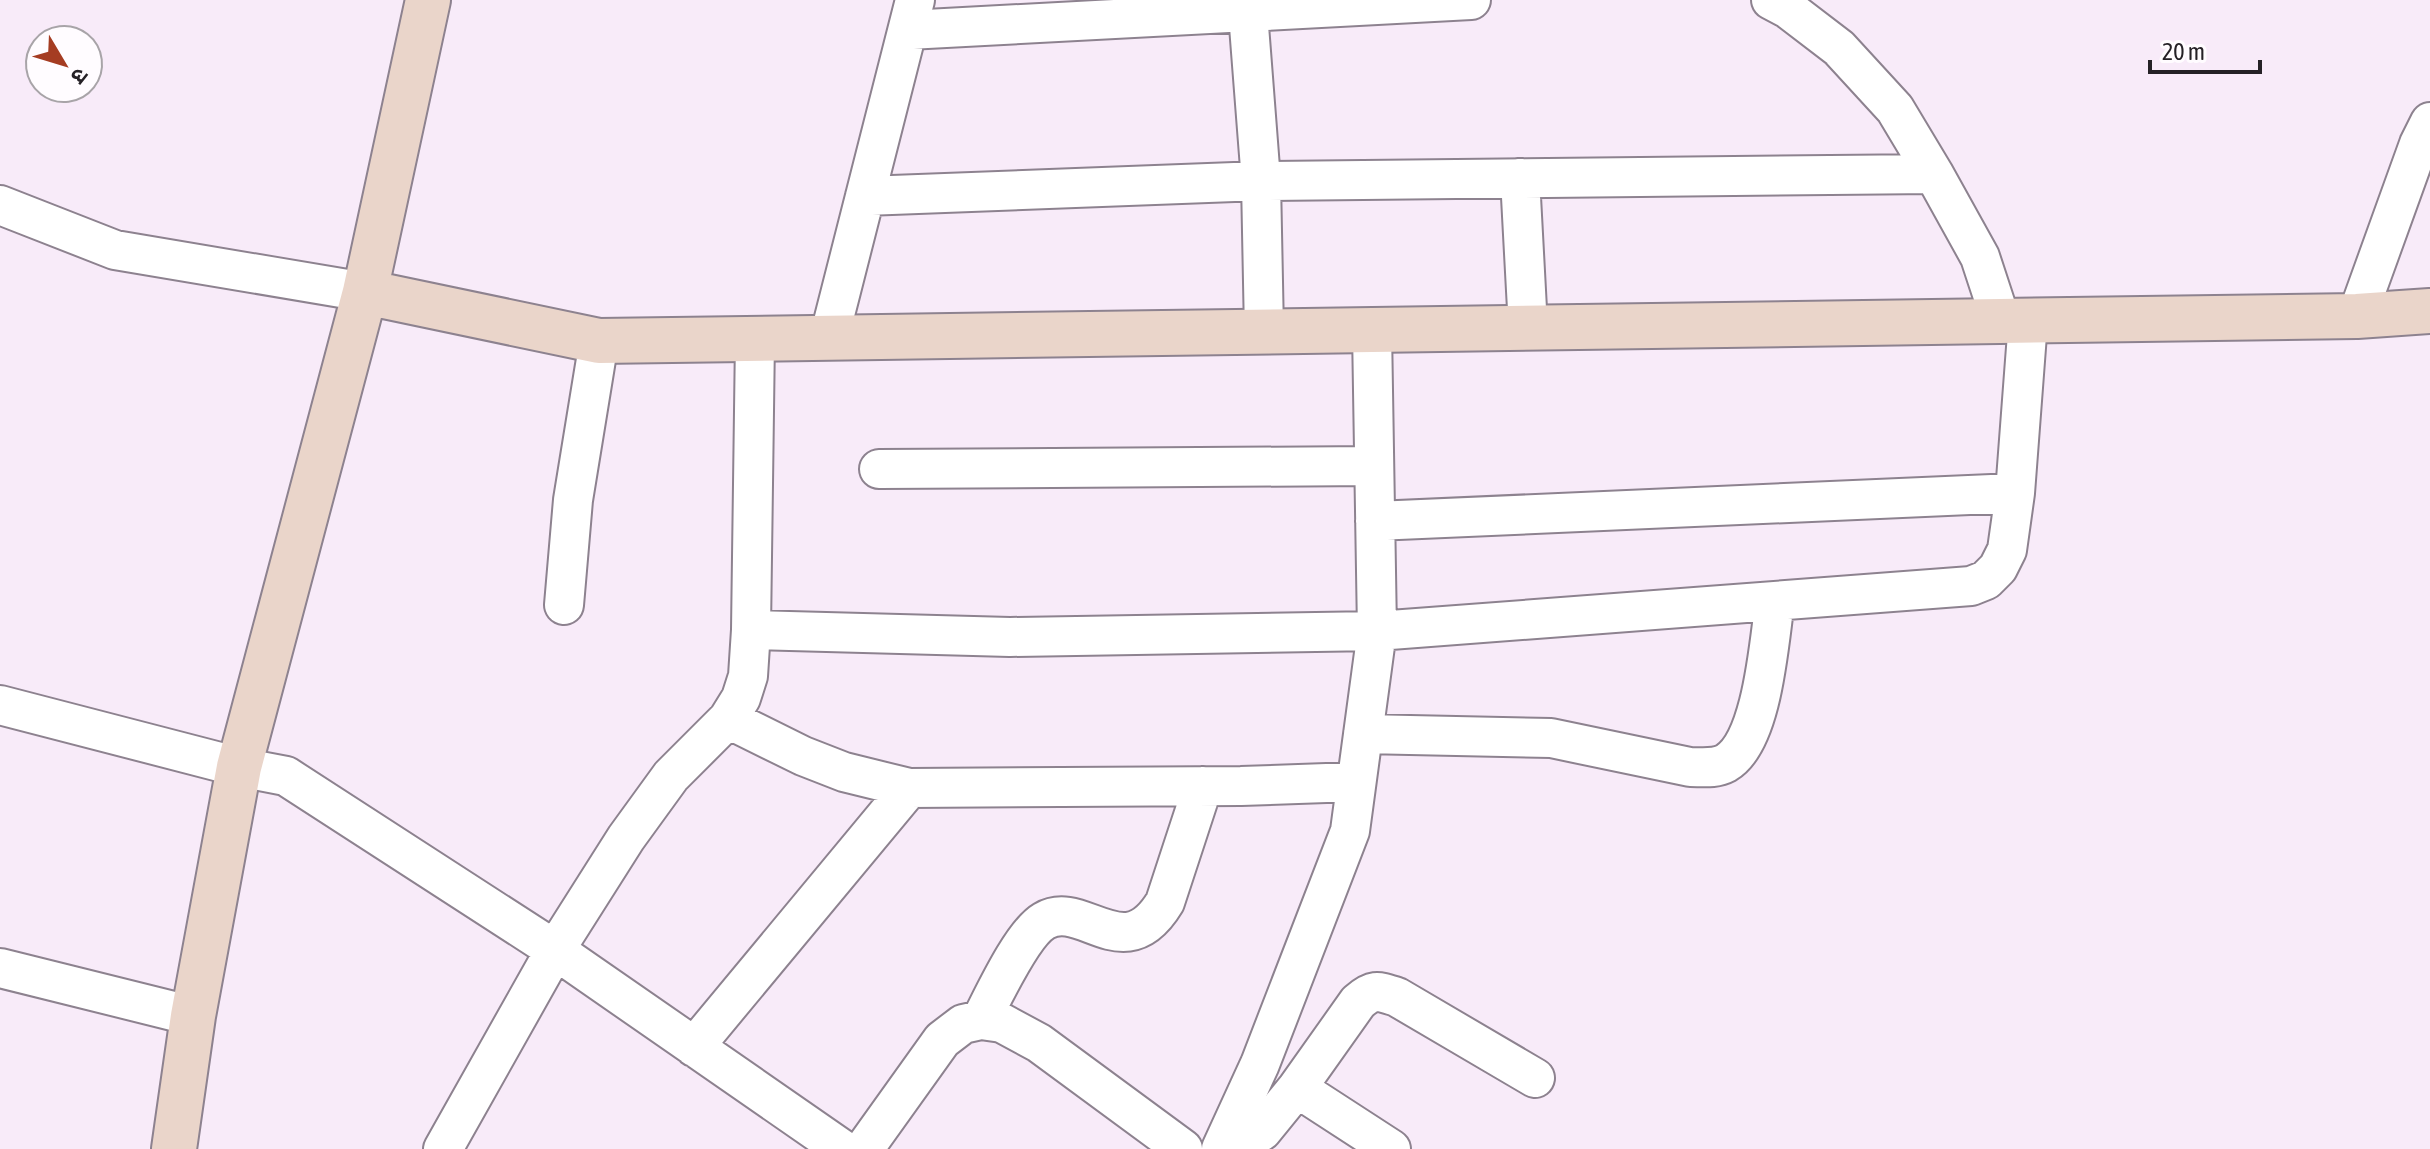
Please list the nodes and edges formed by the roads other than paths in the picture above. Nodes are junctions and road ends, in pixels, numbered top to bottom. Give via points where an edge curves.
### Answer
1 (428, 0) edge
2 (1471, 0) edge
3 (1771, 0) edge
4 (1247, 7) edge
5 (912, 15) edge
6 (2430, 122) edge
7 (1934, 174) junction
8 (1520, 178) junction
9 (1261, 181) junction
10 (865, 196) junction
11 (0, 205) edge
12 (365, 292) junction
13 (2430, 311) edge
14 (2357, 316) junction
15 (2015, 321) junction
16 (1528, 328) junction
17 (1372, 330) junction
18 (1264, 332) junction
19 (755, 338) junction
20 (829, 338) junction
21 (599, 341) junction
22 (1374, 466) junction
23 (879, 469) dead end
24 (2015, 493) junction
25 (1375, 521) junction
26 (1775, 601) junction
27 (564, 605) dead end
28 (751, 630) junction
29 (1377, 631) junction
30 (0, 705) edge
31 (728, 719) junction
32 (1363, 734) junction
33 (239, 767) junction
34 (1355, 782) junction
35 (1203, 786) junction
36 (909, 788) junction
37 (555, 950) junction
38 (0, 968) edge
39 (193, 1016) junction
40 (981, 1020) junction
41 (694, 1047) junction
42 (1535, 1078) dead end
43 (1297, 1088) junction
44 (1223, 1145) edge
45 (174, 1149) edge
46 (443, 1149) edge
47 (842, 1149) edge
48 (864, 1149) edge
49 (1183, 1149) edge
50 (1391, 1149) edge

1 - 12 street
2 - 4 street
3 - 7 street via 1839,48 1895,109
4 - 5 street
4 - 9 street
5 - 10 street
6 - 14 street
7 - 8 street
7 - 15 street
8 - 9 street
8 - 16 street
9 - 10 street
9 - 18 street
10 - 20 street
11 - 12 street via 115,250
12 - 21 street
12 - 33 street
13 - 14 street
14 - 15 street
15 - 16 street
15 - 24 street
16 - 17 street
17 - 18 street
17 - 22 street
18 - 20 street
19 - 20 street
19 - 21 street
19 - 28 street
21 - 27 street via 573,500
22 - 23 street
22 - 25 street
24 - 25 street
24 - 26 street via 2007,550 1986,580 1971,586
25 - 29 street
26 - 29 street
26 - 32 street via 1758,713 1741,748 1713,768 1551,738
28 - 29 street via 1010,637
28 - 31 street via 748,676
29 - 32 street
30 - 33 street
31 - 36 street via 844,772
31 - 37 street via 671,776
32 - 34 street
33 - 37 street via 286,776
33 - 39 street
34 - 35 street
34 - 44 street via 1350,831
35 - 36 street
35 - 40 street via 1157,915 1130,932 1068,917 1042,921 1029,933
36 - 41 street
37 - 41 street
37 - 46 street
38 - 39 street
39 - 45 street
40 - 48 street via 963,1024 942,1040
40 - 49 street via 1002,1023 1039,1043
41 - 47 street
42 - 43 street via 1378,991 1358,1002
43 - 44 street via 1262,1131 1246,1141
43 - 50 street

